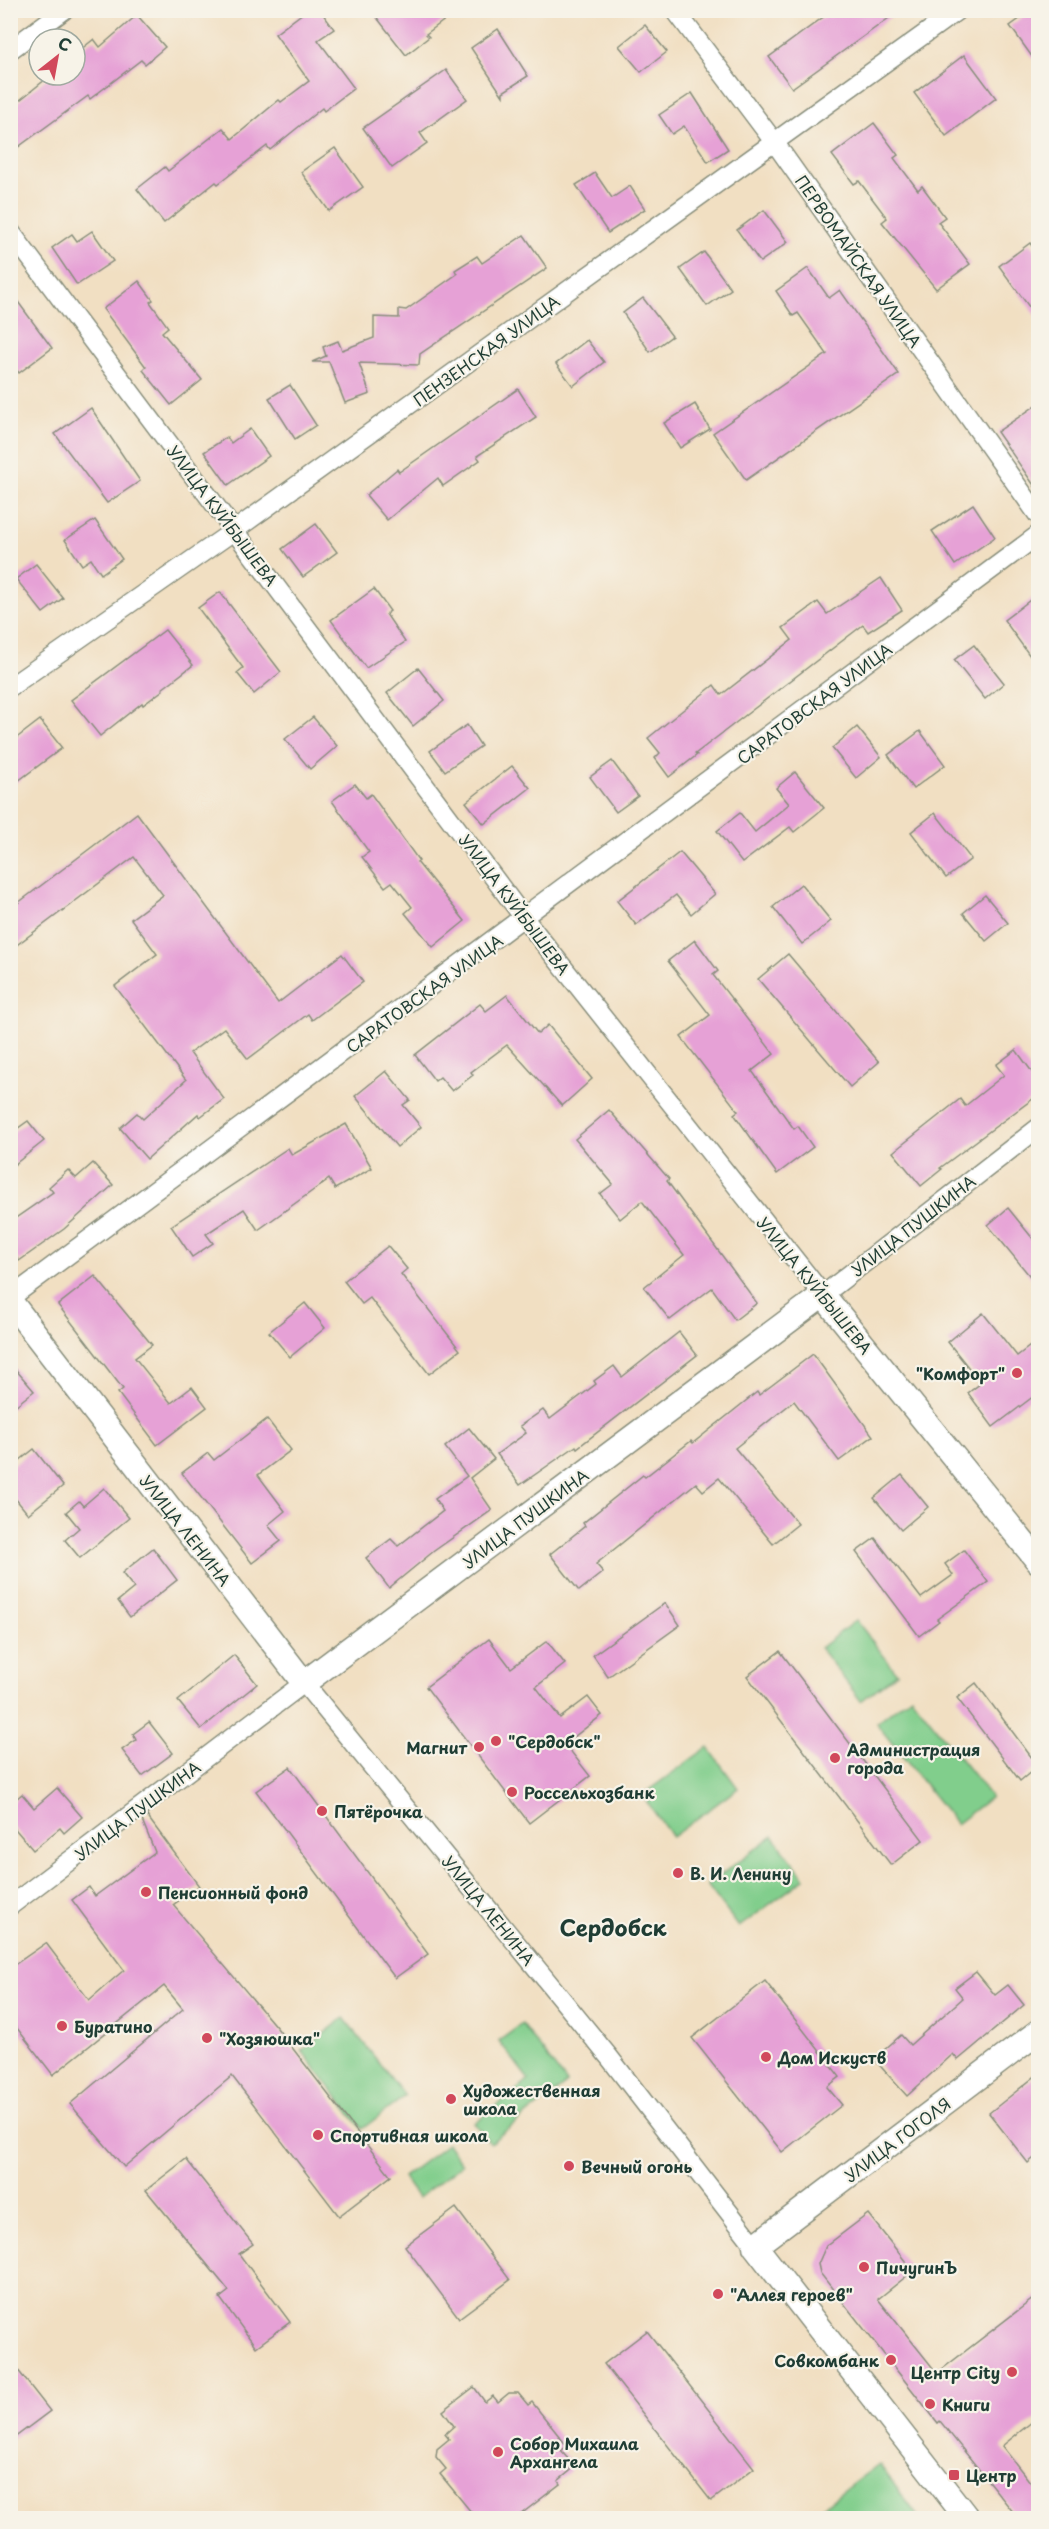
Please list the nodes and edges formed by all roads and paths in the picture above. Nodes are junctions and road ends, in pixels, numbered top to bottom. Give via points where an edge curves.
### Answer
1 (64, 10) edge
2 (675, 10) edge
3 (958, 10) edge
4 (10, 50) edge
5 (775, 143) junction
6 (10, 231) edge
7 (1038, 515) edge
8 (235, 530) junction
9 (1038, 536) edge
10 (10, 687) edge
11 (524, 918) junction
12 (1038, 1128) edge
13 (823, 1295) junction
14 (10, 1300) edge
15 (1038, 1561) edge
16 (304, 1683) junction
17 (10, 1906) edge
18 (1038, 2032) edge
19 (755, 2246) junction
20 (967, 2518) edge

1 - 4 street
2 - 5 street, ПЕРВОМАЙСКАЯ УЛИЦА
3 - 5 street, ПЕНЗЕНСКАЯ УЛИЦА
5 - 7 street, ПЕРВОМАЙСКАЯ УЛИЦА
5 - 8 street, ПЕНЗЕНСКАЯ УЛИЦА
6 - 8 street, УЛИЦА КУЙБЫШЕВА
8 - 10 street, ПЕНЗЕНСКАЯ УЛИЦА
8 - 11 street, УЛИЦА КУЙБЫШЕВА
9 - 11 street, САРАТОВСКАЯ УЛИЦА
11 - 13 street, УЛИЦА КУЙБЫШЕВА
11 - 14 street, САРАТОВСКАЯ УЛИЦА
12 - 13 street, УЛИЦА ПУШКИНА
13 - 15 street, УЛИЦА КУЙБЫШЕВА
13 - 16 street, УЛИЦА ПУШКИНА
14 - 16 street, УЛИЦА ЛЕНИНА
16 - 17 street, УЛИЦА ПУШКИНА
16 - 19 street, УЛИЦА ЛЕНИНА via 609,2057
18 - 19 street, УЛИЦА ГОГОЛЯ
19 - 20 street, УЛИЦА ЛЕНИНА

